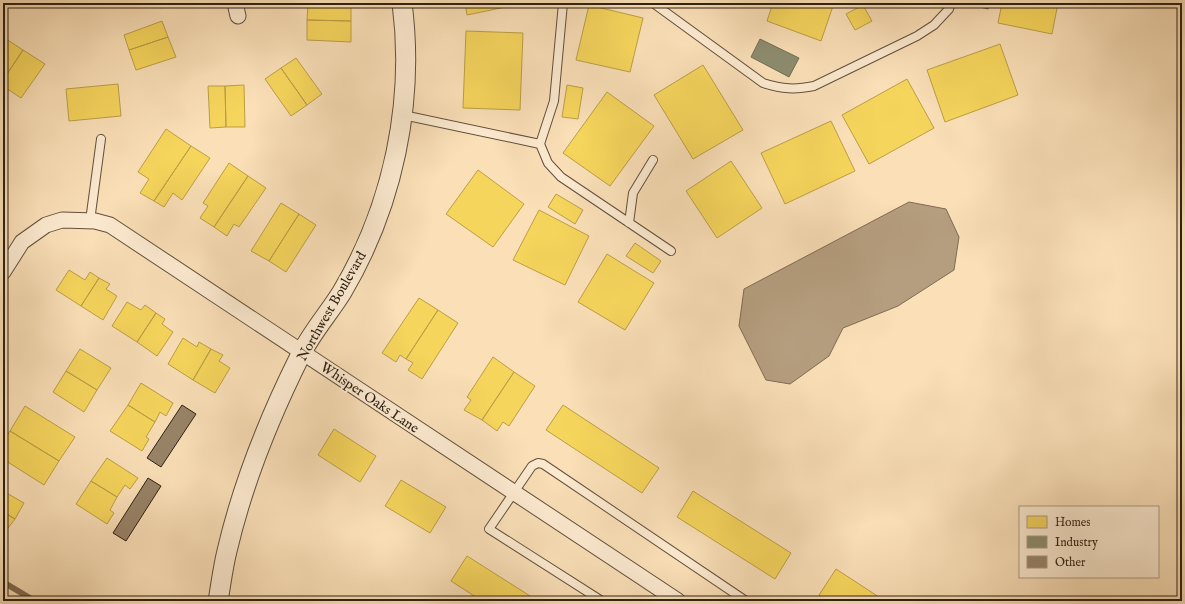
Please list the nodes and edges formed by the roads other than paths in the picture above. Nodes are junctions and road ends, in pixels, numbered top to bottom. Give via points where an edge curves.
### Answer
1 (402, 3) edge
2 (563, 3) edge
3 (653, 3) edge
4 (951, 3) edge
5 (403, 115) junction
6 (101, 139) dead end
7 (540, 144) junction
8 (653, 160) dead end
9 (90, 221) junction
10 (629, 223) junction
11 (671, 251) dead end
12 (3, 272) edge
13 (302, 352) junction
14 (514, 493) junction
15 (736, 598) edge
16 (218, 601) edge
17 (602, 601) edge
18 (678, 601) edge
19 (746, 601) edge

1 - 5 street, Northwest Boulevard via 406,41
2 - 7 lane via 554,101
3 - 4 lane via 763,83 778,88 799,89 814,86 917,36 934,25 949,9
5 - 7 lane
5 - 13 street, Northwest Boulevard via 390,178 364,250 342,292
6 - 9 lane
7 - 10 lane via 548,163 561,177
8 - 10 lane via 633,193
9 - 12 street, Whisper Oaks Lane via 62,220 46,225 22,242
9 - 13 street, Whisper Oaks Lane via 110,224
10 - 11 lane
13 - 14 street, Whisper Oaks Lane
13 - 16 street, Northwest Boulevard via 263,436 241,499 226,552
14 - 15 lane via 532,466 543,464
14 - 17 lane via 489,529
14 - 18 street, Whisper Oaks Lane
15 - 19 lane

